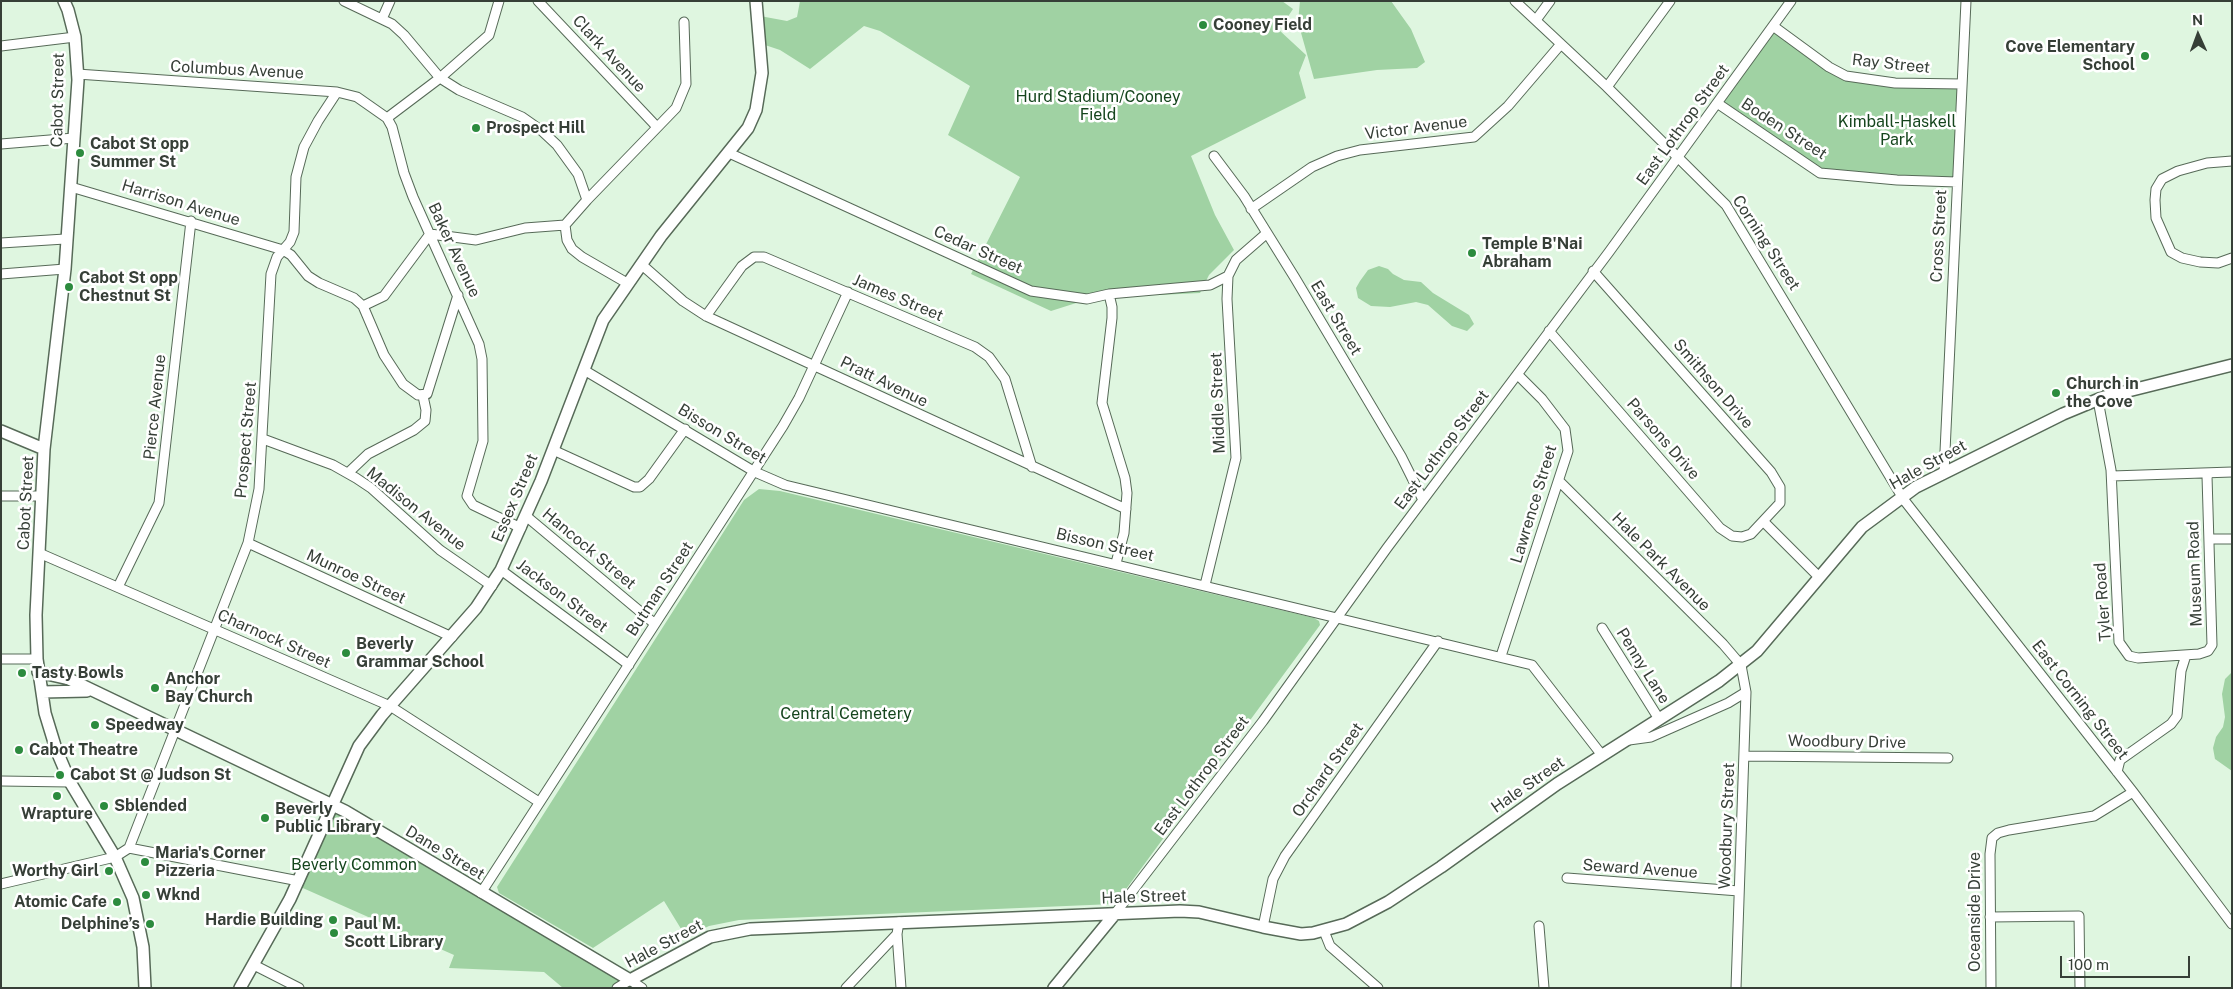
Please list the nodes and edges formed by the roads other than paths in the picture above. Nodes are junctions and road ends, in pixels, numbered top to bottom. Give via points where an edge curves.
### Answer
1 (64, 1) edge
2 (344, 1) edge
3 (390, 1) edge
4 (499, 1) edge
5 (538, 1) edge
6 (756, 1) edge
7 (1515, 1) edge
8 (1550, 1) edge
9 (1670, 1) edge
10 (1791, 1) edge
11 (1966, 1) edge
12 (382, 19) junction
13 (1536, 20) junction
14 (684, 22) dead end
15 (1773, 26) junction
16 (75, 37) junction
17 (1561, 44) junction
18 (1, 46) edge
19 (77, 74) junction
20 (440, 78) junction
21 (1962, 84) junction
22 (1607, 87) junction
23 (337, 92) junction
24 (1717, 103) junction
25 (387, 118) junction
26 (657, 127) junction
27 (74, 138) junction
28 (1, 144) edge
29 (729, 153) junction
30 (1214, 156) dead end
31 (1678, 156) junction
32 (2232, 161) edge
33 (1957, 182) junction
34 (71, 187) junction
35 (587, 200) junction
36 (1251, 208) junction
37 (190, 221) junction
38 (565, 225) junction
39 (1267, 233) junction
40 (430, 234) junction
41 (65, 238) junction
42 (1, 242) edge
43 (283, 250) junction
44 (2232, 258) edge
45 (641, 264) junction
46 (65, 269) junction
47 (1594, 271) junction
48 (1, 274) edge
49 (1228, 276) junction
50 (627, 283) junction
51 (848, 292) junction
52 (1109, 294) junction
53 (458, 295) junction
54 (363, 306) junction
55 (706, 316) junction
56 (1550, 331) junction
57 (2232, 364) edge
58 (814, 365) junction
59 (584, 370) junction
60 (1518, 375) junction
61 (423, 396) junction
62 (2098, 400) junction
63 (685, 429) junction
64 (1, 432) edge
65 (263, 439) junction
66 (44, 450) junction
67 (553, 450) junction
68 (1032, 466) junction
69 (754, 472) junction
70 (2232, 472) edge
71 (1944, 473) junction
72 (2210, 473) junction
73 (348, 474) junction
74 (2112, 476) junction
75 (1558, 482) junction
76 (1, 496) edge
77 (42, 496) junction
78 (1902, 496) junction
79 (1423, 500) junction
80 (1126, 509) junction
81 (526, 516) junction
82 (1764, 522) junction
83 (521, 528) junction
84 (2232, 538) edge
85 (2209, 539) junction
86 (248, 543) junction
87 (39, 552) junction
88 (1116, 563) junction
89 (502, 570) junction
90 (1819, 577) junction
91 (1205, 585) junction
92 (492, 586) junction
93 (118, 587) junction
94 (1337, 616) junction
95 (655, 624) junction
96 (1602, 628) dead end
97 (215, 629) junction
98 (452, 637) junction
99 (1438, 640) junction
100 (2186, 655) junction
101 (1501, 656) junction
102 (1, 659) edge
103 (37, 659) junction
104 (629, 665) junction
105 (1740, 665) junction
106 (38, 672) junction
107 (92, 691) junction
108 (42, 692) junction
109 (1746, 692) junction
110 (390, 706) junction
111 (1659, 719) junction
112 (174, 730) junction
113 (1626, 740) junction
114 (1601, 754) junction
115 (1745, 756) junction
116 (1948, 758) dead end
117 (2117, 772) junction
118 (1, 781) edge
119 (70, 782) junction
120 (2133, 792) junction
121 (539, 802) junction
122 (333, 805) junction
123 (128, 848) junction
124 (115, 857) junction
125 (1567, 878) dead end
126 (299, 881) junction
127 (1, 884) edge
128 (1739, 891) junction
129 (480, 893) junction
130 (1114, 915) junction
131 (1990, 916) junction
132 (898, 922) junction
133 (2232, 924) edge
134 (1539, 926) dead end
135 (1263, 927) junction
136 (1324, 931) junction
137 (897, 934) junction
138 (254, 965) junction
139 (630, 980) junction
140 (145, 988) edge
141 (240, 988) edge
142 (299, 988) edge
143 (617, 988) edge
144 (642, 988) edge
145 (846, 988) edge
146 (901, 988) edge
147 (1054, 988) edge
148 (1378, 988) edge
149 (1544, 988) edge
150 (1736, 988) edge
151 (1991, 988) edge
152 (2080, 988) edge

1 - 16 main road, Cabot Street
2 - 12 street
3 - 12 street
4 - 20 street via 489,35
5 - 26 street, Clark Avenue
6 - 29 main road, Essex Street via 761,52 759,95 748,128
7 - 13 street, Corning Street
8 - 13 street
9 - 22 street
10 - 15 street, East Lothrop Street
11 - 21 street, Cross Street
12 - 20 street via 404,35
13 - 17 street, Corning Street
14 - 26 street via 684,92 676,108
15 - 21 street, Ray Street via 1846,76 1886,82
15 - 24 street, East Lothrop Street
16 - 18 street
16 - 19 main road, Cabot Street
17 - 22 street, Corning Street
17 - 36 street, Victor Avenue via 1508,106 1474,137 1360,150 1337,156 1312,167
19 - 23 street, Columbus Avenue
19 - 27 main road, Cabot Street
20 - 25 street
20 - 35 street via 458,90 522,117 542,130 578,174
21 - 33 street, Cross Street
22 - 31 street, Corning Street
23 - 25 street, Columbus Avenue via 357,97
23 - 43 street, Prospect Street via 304,147 296,177 294,232
24 - 31 street, East Lothrop Street
24 - 33 street, Boden Street via 1820,173
25 - 40 street, Baker Avenue via 404,173
26 - 35 street
27 - 28 street
27 - 34 main road, Cabot Street
29 - 45 main road, Essex Street
29 - 52 street, Cedar Street via 1031,290 1087,299
30 - 36 street, East Street
31 - 47 street, East Lothrop Street
31 - 78 street, Corning Street via 1736,219
32 - 44 street via 2207,163 2162,179 2156,189 2155,200 2156,218 2171,252 2200,262 2218,263
33 - 71 street, Cross Street
34 - 37 street, Harrison Avenue
34 - 41 main road, Cabot Street
35 - 38 street
36 - 39 street, East Street
37 - 43 street, Harrison Avenue
37 - 93 street, Pierce Avenue via 159,504
38 - 40 street via 525,228 476,240
38 - 50 street via 572,249
39 - 49 street via 1236,260
39 - 79 street, East Street via 1401,456
40 - 53 street, Baker Avenue
40 - 54 street via 384,296
41 - 42 street
41 - 46 main road, Cabot Street
43 - 54 street via 308,276 354,298
43 - 65 street, Prospect Street via 271,274
45 - 50 main road, Essex Street
45 - 55 street, Pratt Avenue via 683,301
46 - 48 street
46 - 66 main road, Cabot Street
47 - 56 street, East Lothrop Street
47 - 82 street, Smithson Drive via 1771,472 1782,494 1780,503
49 - 52 street, Cedar Street via 1210,285
49 - 91 street, Middle Street via 1236,458
50 - 59 main road, Essex Street via 603,320
51 - 55 street, James Street via 779,262 764,257 754,258 742,266
51 - 58 street, Butman Street
51 - 68 street, James Street via 976,348 988,357 1005,379
52 - 80 street via 1112,318 1102,403 1125,478
53 - 61 street via 427,394
53 - 83 street, Baker Avenue via 482,359 483,441 467,496 473,506
54 - 61 street via 384,355 403,384
55 - 58 street, Pratt Avenue
56 - 60 street, East Lothrop Street
56 - 82 street, Parsons Drive via 1720,528 1732,536 1742,537 1751,534
57 - 62 main road, Hale Street
58 - 68 street, Pratt Avenue
58 - 69 street, Butman Street via 799,398
59 - 63 street, Bisson Street
59 - 67 main road, Essex Street
60 - 75 street, Lawrence Street via 1565,429 1568,451
60 - 79 street, East Lothrop Street
61 - 73 street via 425,421 368,454
62 - 71 main road, Hale Street
62 - 74 street, Tyler Road
63 - 67 street via 640,487
63 - 69 street, Bisson Street
64 - 66 main road
65 - 73 street, Madison Avenue via 306,454
65 - 86 street, Prospect Street via 259,489
66 - 77 main road, Cabot Street
67 - 81 main road, Essex Street
68 - 80 street, Pratt Avenue
69 - 88 street, Bisson Street via 785,485
69 - 95 street, Butman Street
70 - 72 street
71 - 78 main road, Hale Street
72 - 74 street
72 - 85 street, Museum Road via 2207,476
73 - 92 street, Madison Avenue via 371,488 440,550
74 - 100 street, Tyler Road via 2119,642 2129,656 2138,658
75 - 101 street, Lawrence Street
75 - 105 street, Hale Park Avenue
76 - 77 street
77 - 87 main road, Cabot Street
78 - 90 main road, Hale Street via 1862,527
78 - 117 street, East Corning Street
79 - 94 street, East Lothrop Street
80 - 88 street
81 - 83 main road, Essex Street
81 - 95 street, Hancock Street
82 - 90 street
83 - 89 main road, Essex Street
84 - 85 street
85 - 100 street, Museum Road via 2212,646 2208,652
86 - 97 street, Prospect Street
86 - 98 street, Munroe Street
87 - 93 street, Charnock Street
87 - 103 main road, Cabot Street
88 - 91 street, Bisson Street
89 - 92 main road, Essex Street
89 - 104 street, Jackson Street
90 - 105 main road, Hale Street via 1757,651
91 - 94 street, Bisson Street
92 - 98 main road, Essex Street
93 - 97 street, Charnock Street
94 - 99 street, Bisson Street
94 - 130 street, East Lothrop Street via 1262,721
95 - 104 street, Butman Street
96 - 111 street, Penny Lane
97 - 110 street, Charnock Street
97 - 112 street, Prospect Street
98 - 110 main road, Essex Street
99 - 101 street, Bisson Street
99 - 135 street, Orchard Street via 1285,856 1273,879
100 - 117 street via 2177,716 2171,724 2120,760
101 - 114 street, Bisson Street via 1532,664
102 - 103 street
103 - 106 main road, Cabot Street
104 - 121 street, Butman Street
105 - 109 street, Woodbury Street
105 - 111 main road, Hale Street
106 - 107 main road, Dane Street via 59,675
106 - 108 main road, Cabot Street
107 - 108 main road, Dane Street
107 - 112 main road, Dane Street
108 - 119 main road, Cabot Street via 56,749
109 - 113 street, Hale Street via 1650,737
109 - 115 street, Woodbury Street
110 - 121 street, Charnock Street
110 - 122 main road, Essex Street via 359,746
111 - 113 main road, Hale Street
112 - 122 main road, Dane Street
112 - 123 street, Prospect Street
113 - 114 main road, Hale Street
114 - 136 main road, Hale Street via 1401,894 1369,913
115 - 116 street, Woodbury Drive
115 - 128 street, Woodbury Street
117 - 120 street, East Corning Street
118 - 119 street
119 - 124 main road, Cabot Street
120 - 131 street, Oceanside Drive via 2094,816 1998,833 1990,845
120 - 133 street, East Corning Street
121 - 129 street, Butman Street
122 - 126 main road, Essex Street
122 - 129 main road, Dane Street
123 - 124 street
123 - 126 street
124 - 127 street
124 - 140 main road, Cabot Street via 128,884 136,914 143,947
125 - 128 street, Seward Avenue
126 - 138 main road, Essex Street
128 - 150 street, Woodbury Street
129 - 139 main road, Dane Street
130 - 132 main road, Hale Street
130 - 135 main road, Hale Street via 1199,912
130 - 147 main road
131 - 151 street, Oceanside Drive
131 - 152 street via 2079,916
132 - 137 street
132 - 139 main road, Hale Street via 723,933 684,949
134 - 149 street
135 - 136 main road, Hale Street via 1301,934
136 - 148 street via 1330,946
137 - 145 street
137 - 146 street
138 - 141 main road, Essex Street
138 - 142 street
139 - 143 street, Hale Street
139 - 144 street, Dane Street

